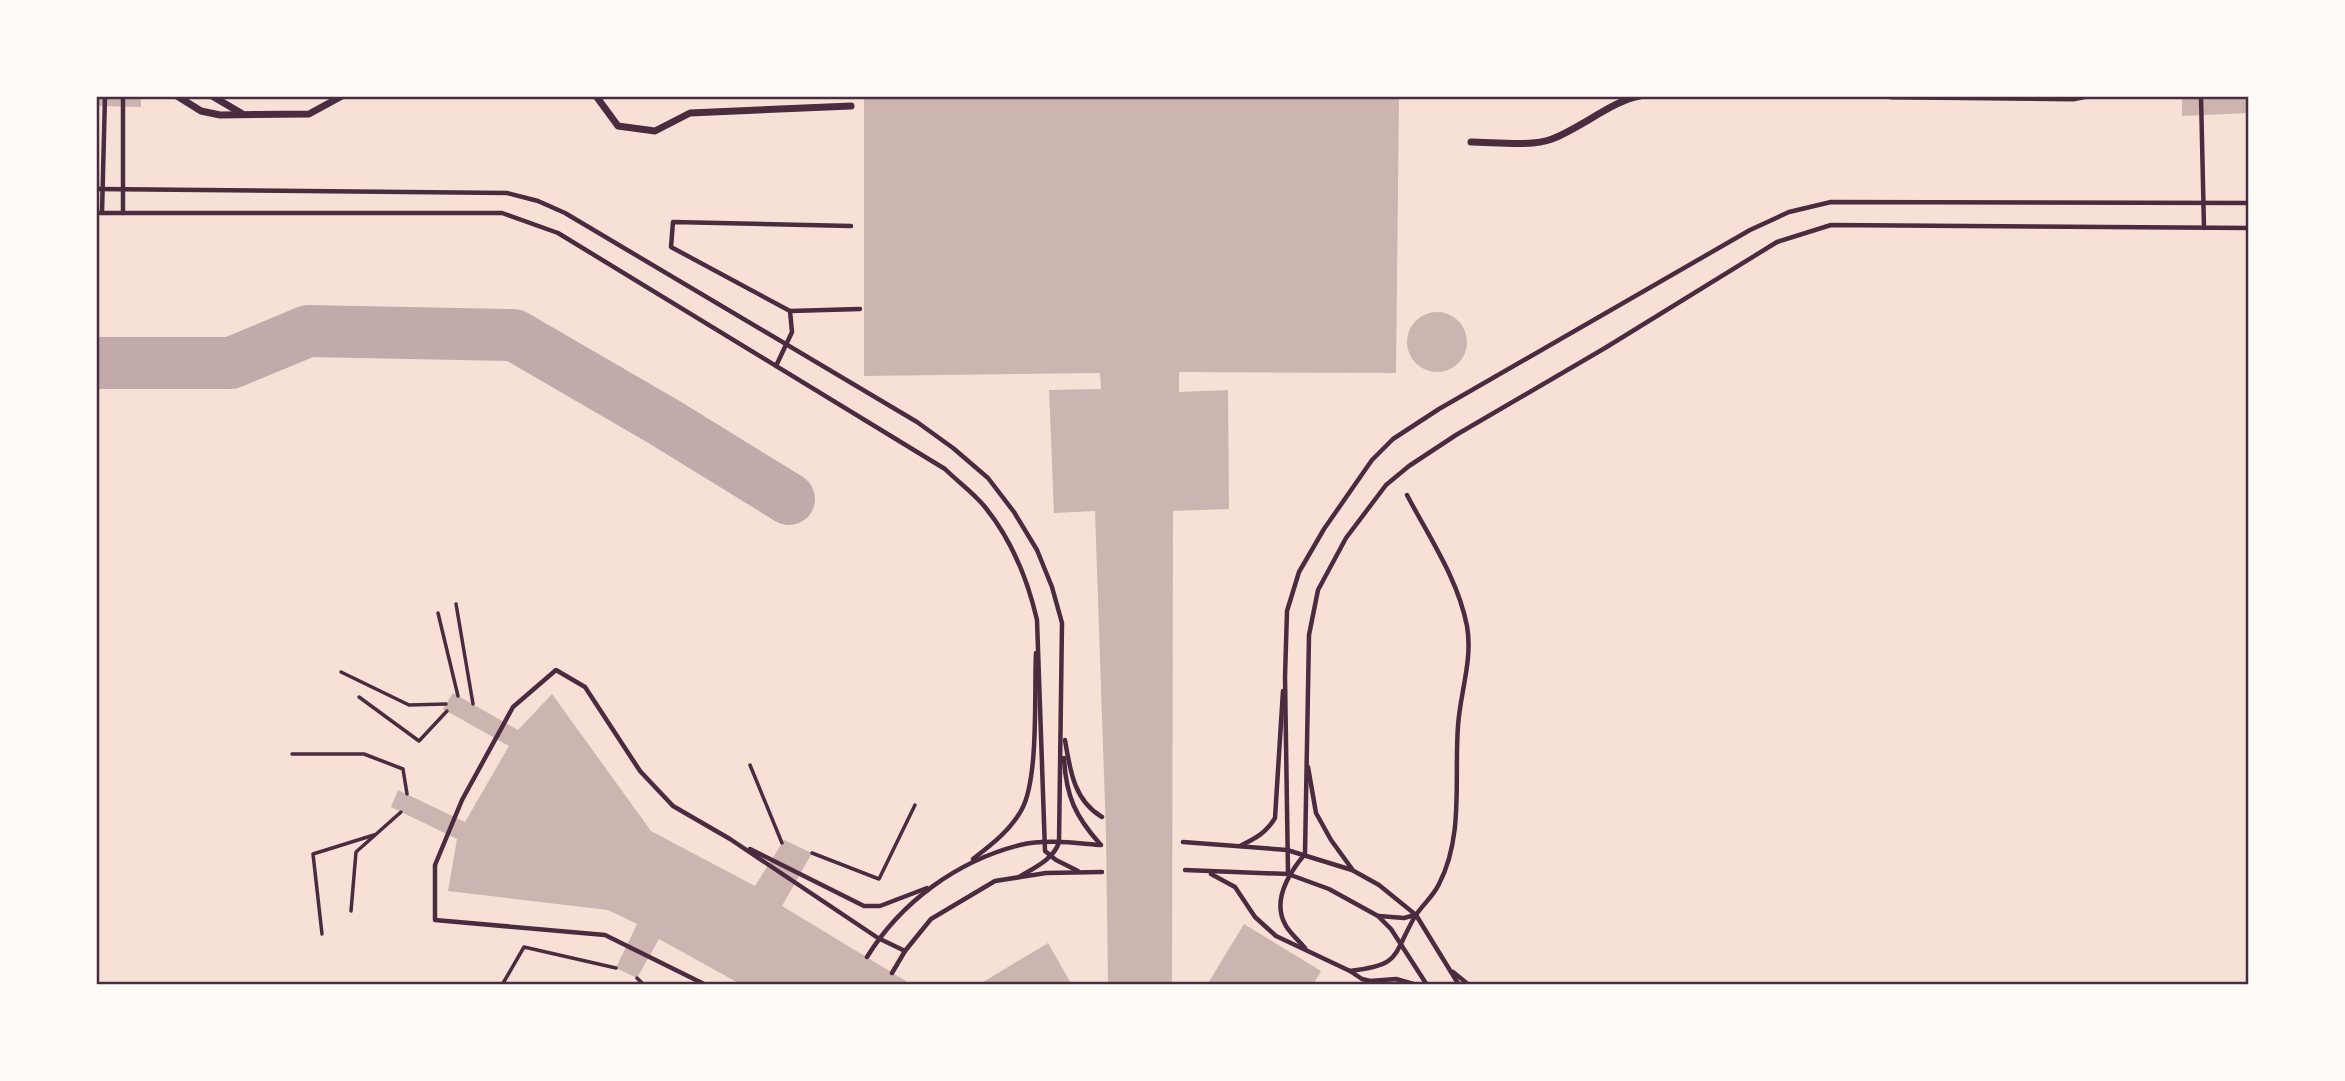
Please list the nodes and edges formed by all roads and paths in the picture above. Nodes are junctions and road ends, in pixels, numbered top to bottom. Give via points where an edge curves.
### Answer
1 (105, 96) edge
2 (124, 96) edge
3 (177, 96) edge
4 (212, 96) edge
5 (342, 96) edge
6 (596, 96) edge
7 (1640, 96) edge
8 (1891, 96) edge
9 (2083, 96) edge
10 (2201, 96) edge
11 (851, 106) dead end
12 (242, 114) junction
13 (1471, 142) dead end
14 (123, 188) junction
15 (99, 189) edge
16 (2204, 202) junction
17 (2249, 203) edge
18 (99, 213) edge
19 (123, 213) junction
20 (851, 226) dead end
21 (2204, 228) junction
22 (2249, 228) edge
23 (860, 309) dead end
24 (790, 311) junction
25 (787, 345) junction
26 (776, 366) junction
27 (1407, 495) dead end
28 (456, 604) dead end
29 (438, 613) dead end
30 (1037, 620) junction
31 (341, 672) dead end
32 (1285, 677) junction
33 (359, 696) dead end
34 (458, 696) dead end
35 (446, 704) dead end
36 (473, 704) dead end
37 (447, 711) dead end
38 (1062, 728) junction
39 (292, 754) dead end
40 (1306, 754) junction
41 (750, 765) dead end
42 (407, 794) dead end
43 (915, 805) dead end
44 (401, 811) dead end
45 (1102, 817) dead end
46 (374, 835) junction
47 (730, 839) junction
48 (1059, 842) junction
49 (1183, 842) dead end
50 (782, 843) dead end
51 (1045, 843) junction
52 (1240, 846) junction
53 (1287, 850) junction
54 (812, 853) dead end
55 (1305, 854) junction
56 (1049, 856) junction
57 (967, 864) junction
58 (1185, 870) dead end
59 (1353, 870) junction
60 (1078, 871) junction
61 (1102, 872) dead end
62 (1206, 872) junction
63 (1288, 874) junction
64 (1019, 877) junction
65 (938, 884) junction
66 (351, 911) dead end
67 (1416, 915) junction
68 (1378, 916) junction
69 (322, 934) dead end
70 (878, 938) junction
71 (1403, 944) junction
72 (1305, 948) junction
73 (905, 951) junction
74 (867, 957) dead end
75 (615, 968) dead end
76 (1452, 970) junction
77 (1350, 971) junction
78 (892, 973) dead end
79 (637, 978) dead end
80 (502, 985) edge
81 (645, 985) edge
82 (706, 985) edge
83 (1365, 985) edge
84 (1417, 985) edge
85 (1427, 985) edge
86 (1460, 985) edge
87 (1469, 985) edge

1 - 15 lane
2 - 14 lane
3 - 12 street via 201,111
4 - 12 street
5 - 12 street via 309,114
6 - 11 street via 618,126 655,131 690,113
7 - 13 street via 1550,140
8 - 9 street
10 - 16 lane
14 - 15 lane
14 - 19 lane
14 - 25 lane via 506,193 565,214
15 - 18 lane
16 - 17 lane
16 - 21 lane
16 - 32 lane via 1831,202 1788,212 1750,230 1393,439 1324,529 1299,572 1287,611
18 - 19 lane
19 - 26 lane via 502,214 558,233
20 - 24 lane via 673,222 671,247
21 - 22 lane
21 - 40 lane via 1831,225 1777,242 1456,435 1386,485 1346,538 1318,590 1309,635
23 - 24 lane
24 - 25 lane via 792,332
25 - 26 lane
25 - 38 lane via 953,448 988,478 1014,512 1042,562 1062,624
26 - 30 lane via 945,469 985,507 1013,552
27 - 67 lane via 1459,592 1468,640 1458,724 1453,851 1438,886
28 - 36 path
29 - 34 path
30 - 51 lane
30 - 57 lane via 1031,783 1013,823
31 - 35 path via 409,705
32 - 52 lane via 1276,818 1260,836
32 - 53 lane
33 - 37 path via 419,741
38 - 45 lane via 1079,796
38 - 48 lane
38 - 48 lane via 1066,783 1076,814 1101,845
39 - 42 path via 364,754 403,769
40 - 55 lane
40 - 59 lane via 1316,813
41 - 50 path
43 - 54 path via 879,879
44 - 46 path
46 - 66 path via 356,852
46 - 69 path via 313,854
47 - 65 lane via 864,906 880,906
47 - 70 lane
47 - 82 lane via 673,806 640,771 584,687 556,670 513,707 462,800 435,865 435,920 605,935
48 - 51 lane
48 - 56 lane
49 - 52 lane
51 - 56 lane
51 - 57 lane via 1022,845
52 - 53 lane
53 - 55 lane
53 - 63 lane
55 - 59 lane
55 - 63 lane
56 - 60 lane
56 - 64 lane
57 - 65 lane
58 - 62 lane
59 - 67 lane
60 - 61 lane
60 - 64 lane
62 - 63 lane
62 - 72 lane via 1235,887 1255,918 1276,936
63 - 68 lane via 1329,889
63 - 72 lane via 1280,910
64 - 73 lane via 995,881 931,919
65 - 70 lane via 908,905
67 - 68 lane
67 - 71 lane
67 - 76 lane
68 - 71 lane
70 - 73 lane
70 - 74 lane
71 - 77 lane via 1385,963
71 - 85 lane
72 - 77 lane
73 - 78 lane
75 - 80 path via 524,947
76 - 86 lane
76 - 87 lane
77 - 83 lane
77 - 84 lane via 1370,981 1396,979
79 - 81 path

